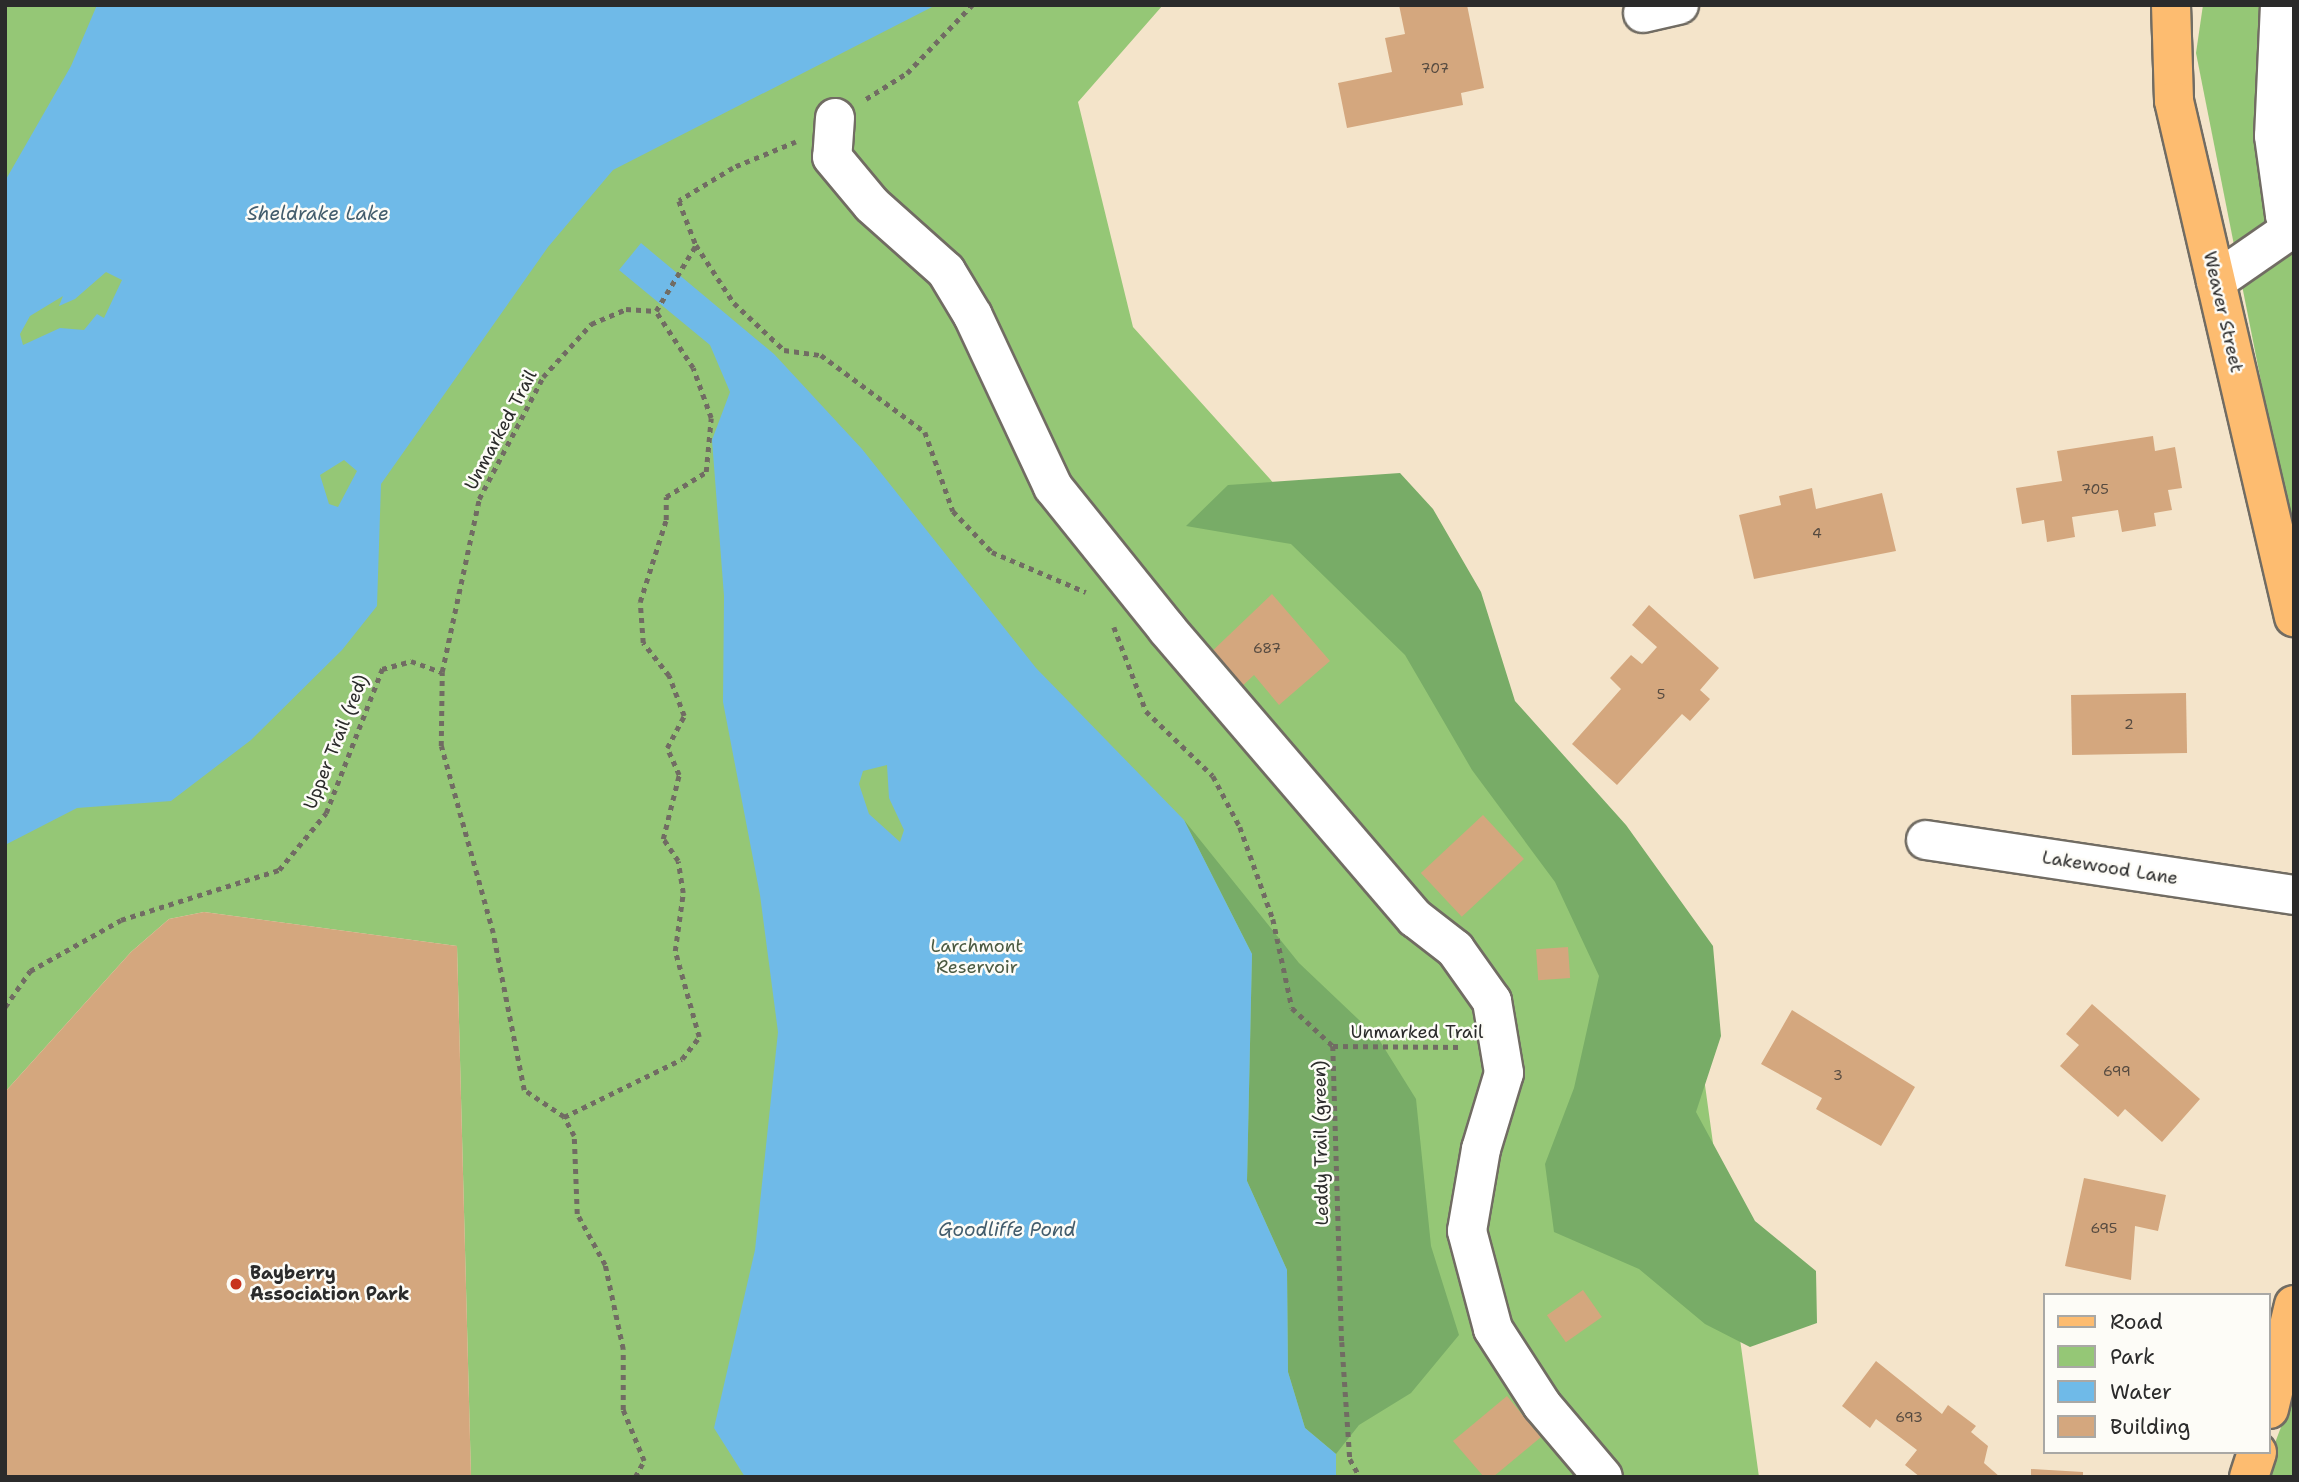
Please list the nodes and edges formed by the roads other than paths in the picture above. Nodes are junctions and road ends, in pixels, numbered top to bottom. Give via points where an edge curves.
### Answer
1 (2171, 5) edge
2 (2280, 5) edge
3 (835, 118) road end
4 (2294, 226) edge
5 (2216, 281) junction
6 (2294, 617) edge
7 (1926, 840) dead end
8 (2294, 895) edge
9 (2294, 1305) edge
10 (2271, 1401) edge
11 (2256, 1454) edge
12 (1603, 1477) edge
13 (2249, 1477) edge

1 - 5 main road, Weaver Street via 2174,101
2 - 4 street via 2274,136 2285,215
3 - 12 street via 832,157 872,205 946,271 973,316 1053,487 1415,918 1455,949 1492,1001 1504,1073 1481,1149 1467,1231 1493,1329 1542,1405
4 - 5 street
5 - 6 main road, Weaver Street
7 - 8 street, Lakewood Lane
9 - 10 main road
11 - 13 main road

